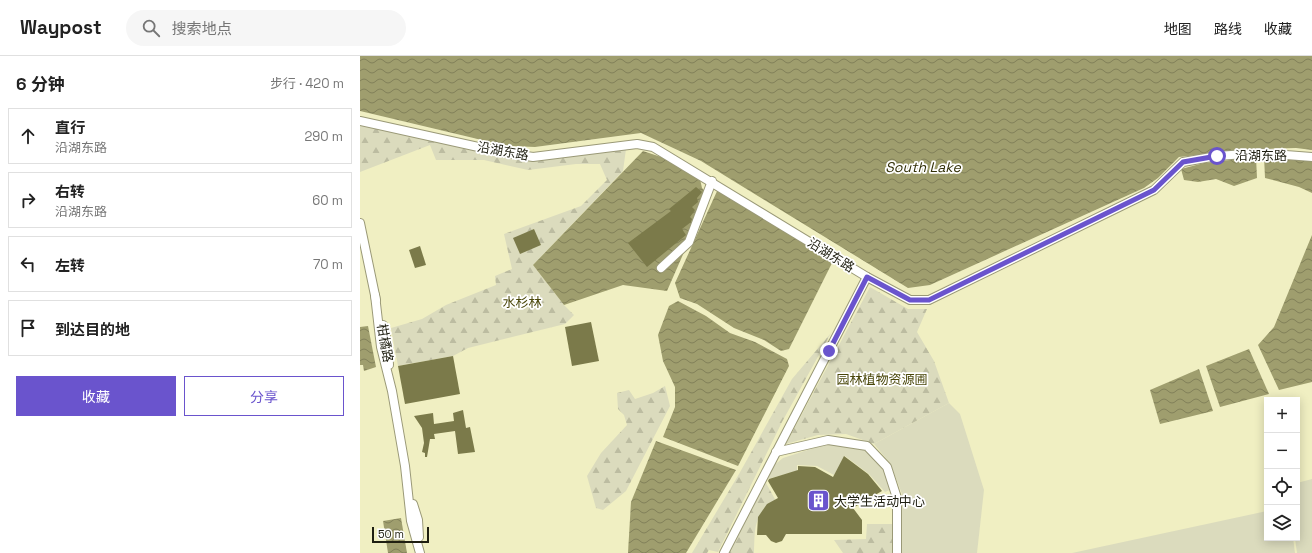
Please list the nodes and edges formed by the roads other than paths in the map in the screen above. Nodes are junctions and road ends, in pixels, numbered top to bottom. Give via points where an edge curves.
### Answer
1 (360, 121) edge
2 (1312, 157) edge
3 (712, 181) junction
4 (360, 223) edge
5 (661, 268) dead end
6 (867, 277) junction
7 (776, 452) junction
8 (421, 553) edge
9 (724, 553) edge
10 (897, 553) edge

1 - 3 street, 沿湖东路 via 533,157 637,144 653,146
2 - 6 street, 沿湖东路 via 1260,153 1217,156 1183,162 1154,190 929,300 910,300
3 - 5 street via 689,242
3 - 6 street, 沿湖东路
4 - 8 street, 柑橘路 via 375,295 381,347 392,391 411,522
6 - 7 street
7 - 9 street
7 - 10 street via 828,440 867,446 887,467 897,498

